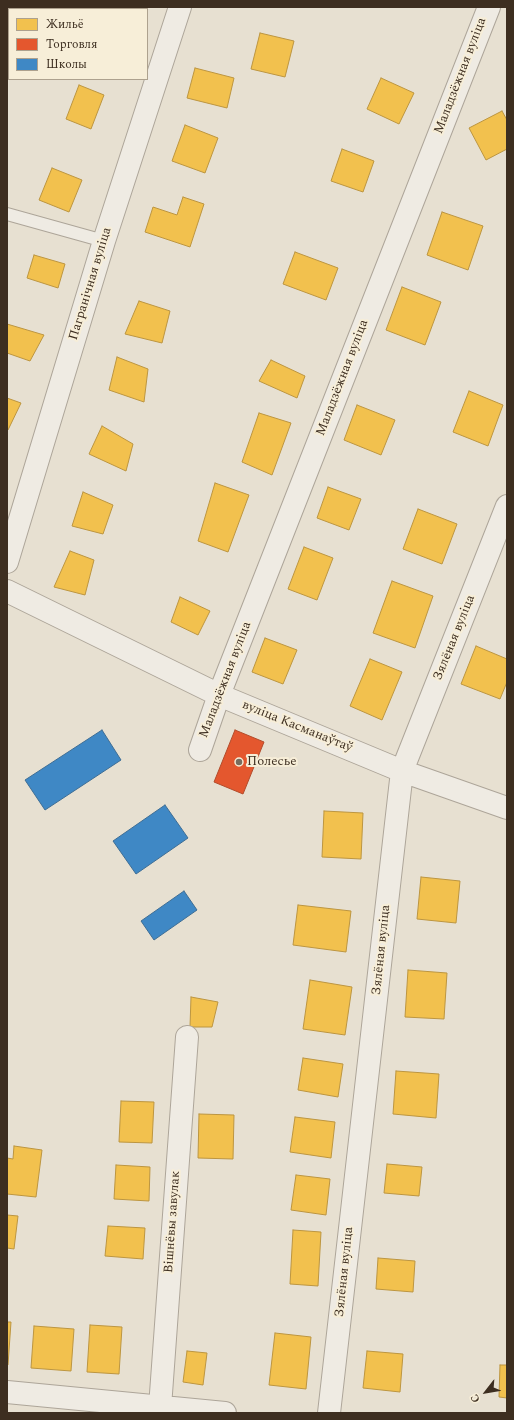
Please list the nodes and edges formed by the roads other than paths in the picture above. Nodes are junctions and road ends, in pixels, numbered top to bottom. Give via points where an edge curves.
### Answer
1 (180, 7) edge
2 (488, 7) edge
3 (7, 214) edge
4 (104, 241) junction
5 (507, 506) edge
6 (7, 562) edge
7 (7, 591) edge
8 (219, 695) junction
9 (200, 750) dead end
10 (402, 771) junction
11 (507, 808) edge
12 (187, 1037) dead end
13 (7, 1392) edge
14 (160, 1407) junction
15 (225, 1413) edge
16 (330, 1413) edge

1 - 4 street, Пагранічная вуліца
2 - 8 street, Маладзёжная вуліца
3 - 4 lane
4 - 6 street, Пагранічная вуліца
5 - 10 street, Зялёная вуліца
7 - 8 street, вуліца Касманаўтаў
8 - 9 street, Маладзёжная вуліца
8 - 10 street, вуліца Касманаўтаў
10 - 11 street, вуліца Касманаўтаў
10 - 16 street, Зялёная вуліца
12 - 14 street, Вішнёвы завулак
13 - 14 street
14 - 15 street

